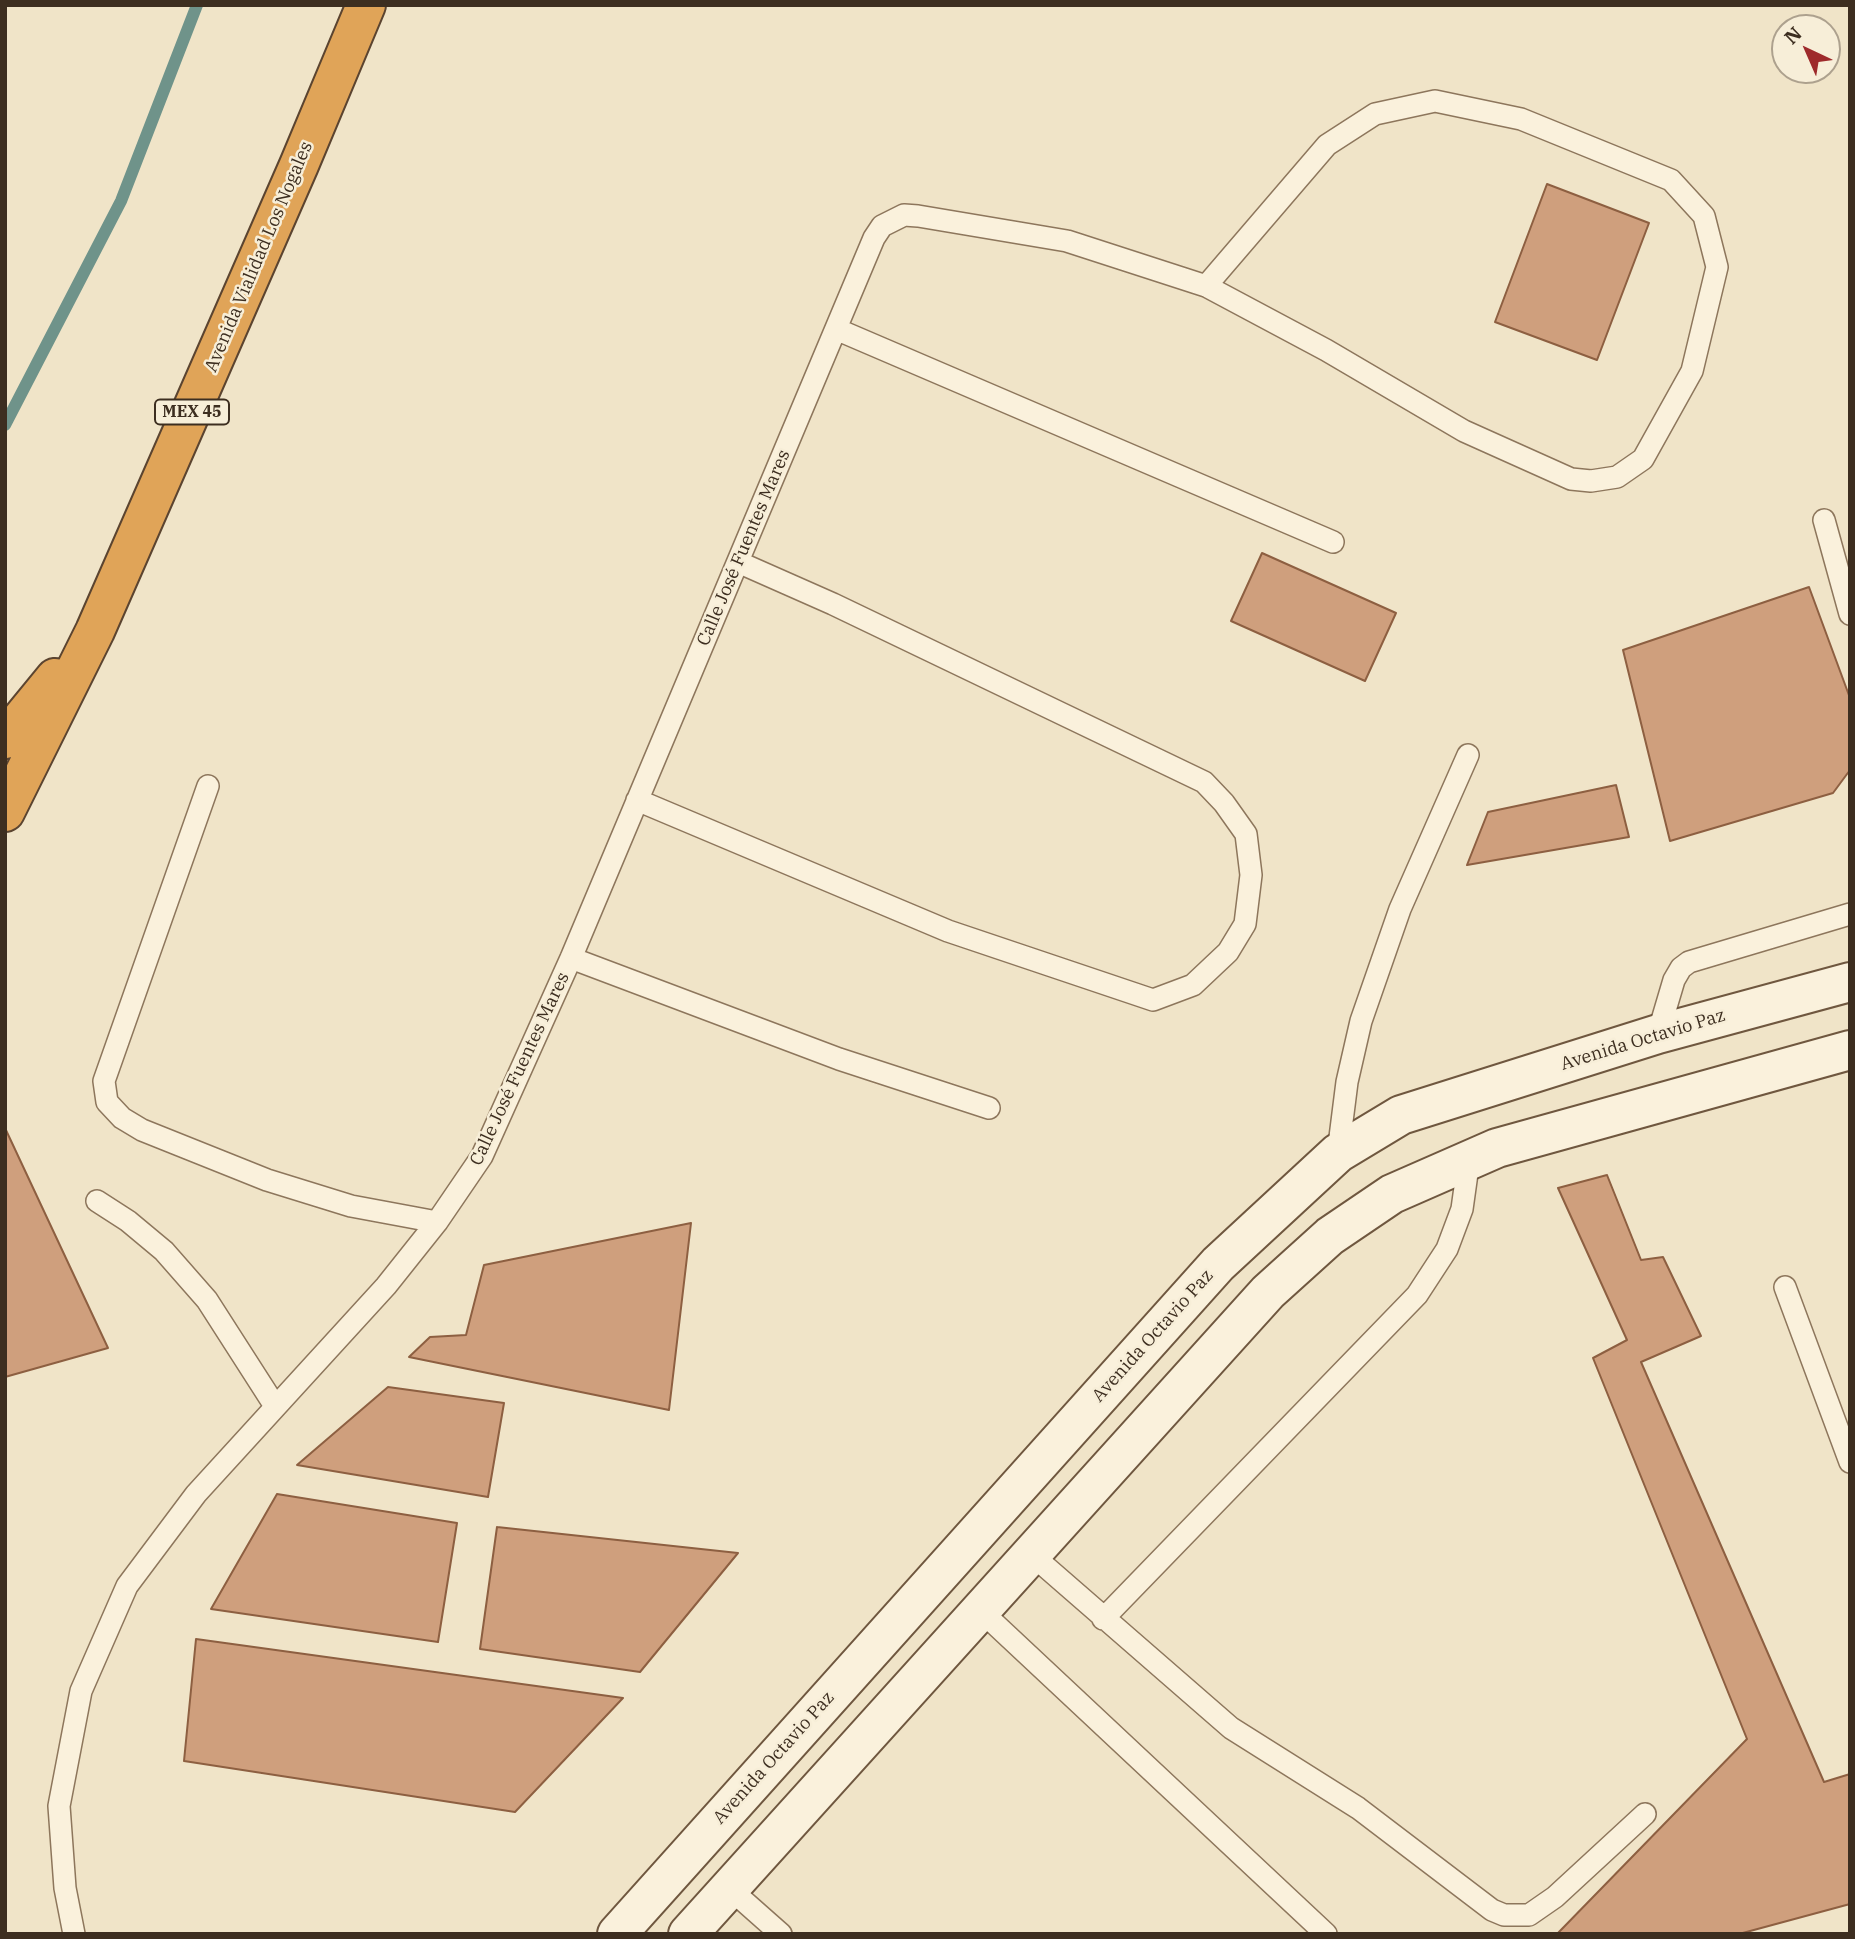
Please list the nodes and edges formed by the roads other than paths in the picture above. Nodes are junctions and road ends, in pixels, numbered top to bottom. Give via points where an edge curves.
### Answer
1 (366, 5) edge
2 (1206, 286) junction
3 (836, 329) junction
4 (1824, 520) dead end
5 (1333, 541) dead end
6 (738, 562) junction
7 (1850, 614) edge
8 (95, 631) junction
9 (5, 739) edge
10 (1468, 755) dead end
11 (208, 786) dead end
12 (638, 800) junction
13 (5, 812) edge
14 (1850, 914) edge
15 (571, 958) junction
16 (1850, 982) edge
17 (1658, 1034) junction
18 (1850, 1050) edge
19 (989, 1108) dead end
20 (1339, 1153) junction
21 (1469, 1159) junction
22 (97, 1201) dead end
23 (437, 1222) junction
24 (1785, 1287) dead end
25 (275, 1406) junction
26 (1850, 1462) edge
27 (1031, 1554) junction
28 (980, 1610) junction
29 (1103, 1619) junction
30 (1644, 1814) dead end
31 (729, 1888) junction
32 (74, 1934) edge
33 (617, 1934) edge
34 (688, 1934) edge
35 (781, 1934) edge
36 (1326, 1934) edge

1 - 8 highway, Avenida Vialidad Los Nogales / MEX 45
2 - 2 lane via 1464,432 1571,479 1591,481 1617,477 1643,459 1692,371 1717,267 1704,216 1671,180 1521,119 1435,101 1375,114 1327,145
2 - 3 lane, Calle José Fuentes Mares via 1068,241 918,216 892,219 874,238
3 - 5 lane
3 - 6 lane, Calle José Fuentes Mares
4 - 7 lane
6 - 12 lane, Calle José Fuentes Mares
6 - 12 lane via 1204,782 1245,834 1251,875 1245,924 1228,953 1193,985 1153,1000 948,931
8 - 9 highway
8 - 13 highway, Avenida Vialidad Los Nogales / MEX 45
10 - 20 lane via 1401,909 1361,1021 1347,1082
11 - 23 lane via 104,1081 107,1102 142,1130 267,1180 351,1206
12 - 15 lane, Calle José Fuentes Mares
14 - 17 lane via 1689,962 1674,980
15 - 19 lane via 839,1059
15 - 23 lane, Calle José Fuentes Mares via 482,1156
16 - 17 street, Avenida Octavio Paz
17 - 20 street, Avenida Octavio Paz via 1401,1115
18 - 21 street
20 - 33 street, Avenida Octavio Paz via 1218,1264
21 - 27 street via 1392,1194 1320,1246 1268,1292
21 - 29 lane via 1462,1209 1447,1250 1417,1295
22 - 25 lane via 164,1251 206,1300
23 - 25 lane, Calle José Fuentes Mares via 386,1286
24 - 26 lane
25 - 32 lane, Calle José Fuentes Mares via 196,1494 127,1586 81,1691 59,1806 65,1888
27 - 28 street
27 - 29 lane
28 - 31 street
28 - 36 lane
29 - 30 lane via 1231,1728 1357,1808 1464,1891 1504,1915 1529,1915 1555,1897
31 - 34 street
31 - 35 lane

